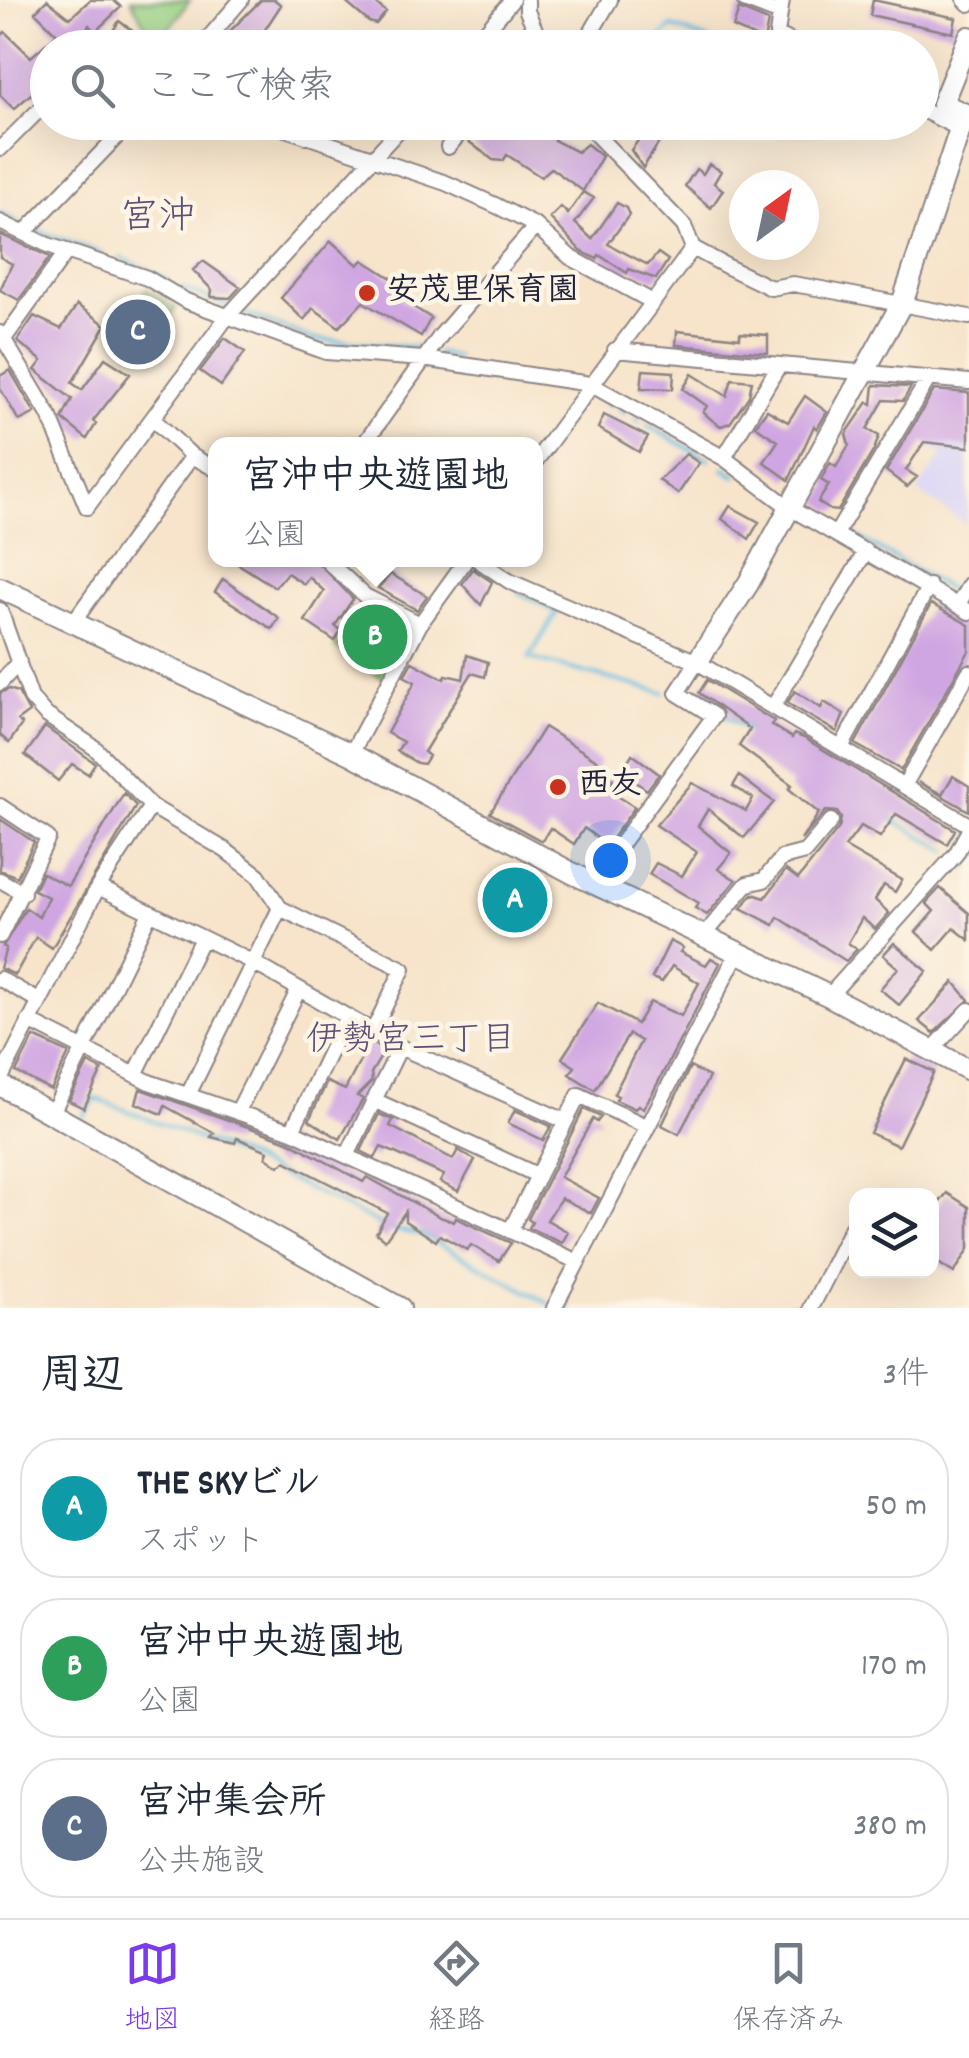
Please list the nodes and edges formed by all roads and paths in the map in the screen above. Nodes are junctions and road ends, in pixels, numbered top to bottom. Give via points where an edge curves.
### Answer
1 (241, 0) edge
2 (512, 0) edge
3 (527, 0) edge
4 (610, 0) edge
5 (744, 0) edge
6 (780, 6) edge
7 (215, 30) edge
8 (487, 30) edge
9 (536, 30) edge
10 (592, 30) edge
11 (969, 37) edge
12 (939, 118) edge
13 (30, 119) edge
14 (960, 129) junction
15 (114, 140) edge
16 (315, 140) edge
17 (389, 140) edge
18 (454, 140) edge
19 (601, 140) edge
20 (448, 147) dead end
21 (0, 149) edge
22 (371, 160) junction
23 (0, 222) edge
24 (536, 226) junction
25 (24, 234) junction
26 (694, 248) junction
27 (67, 251) junction
28 (651, 301) junction
29 (903, 301) junction
30 (969, 316) edge
31 (227, 317) junction
32 (2, 336) edge
33 (615, 350) junction
34 (422, 360) junction
35 (778, 367) junction
36 (868, 371) junction
37 (928, 378) junction
38 (969, 382) edge
39 (590, 384) junction
40 (154, 420) junction
41 (369, 437) edge
42 (543, 451) edge
43 (192, 456) junction
44 (724, 458) junction
45 (208, 466) edge
46 (790, 508) junction
47 (836, 534) junction
48 (866, 550) junction
49 (334, 567) edge
50 (461, 567) edge
51 (489, 567) edge
52 (969, 585) edge
53 (929, 586) junction
54 (0, 588) edge
55 (964, 608) edge
56 (0, 610) edge
57 (72, 624) junction
58 (420, 624) junction
59 (18, 662) junction
60 (697, 662) junction
61 (969, 672) edge
62 (0, 683) edge
63 (772, 706) junction
64 (842, 746) junction
65 (351, 754) junction
66 (905, 784) junction
67 (0, 806) edge
68 (151, 806) junction
69 (830, 821) dead end
70 (969, 827) edge
71 (0, 880) edge
72 (593, 882) junction
73 (98, 887) junction
74 (23, 893) junction
75 (280, 908) junction
76 (150, 913) junction
77 (0, 936) edge
78 (202, 938) junction
79 (702, 938) junction
80 (736, 954) junction
81 (252, 962) junction
82 (0, 979) edge
83 (299, 989) junction
84 (829, 996) junction
85 (39, 1001) junction
86 (969, 1010) edge
87 (347, 1016) junction
88 (29, 1021) junction
89 (373, 1032) junction
90 (400, 1047) junction
91 (82, 1049) junction
92 (931, 1050) junction
93 (969, 1070) edge
94 (135, 1075) junction
95 (0, 1082) edge
96 (190, 1093) junction
97 (374, 1100) junction
98 (239, 1109) junction
99 (52, 1112) junction
100 (562, 1120) junction
101 (646, 1126) junction
102 (292, 1131) junction
103 (348, 1156) junction
104 (536, 1175) junction
105 (510, 1231) junction
106 (849, 1233) edge
107 (578, 1262) junction
108 (559, 1306) edge
109 (400, 1308) edge
110 (810, 1308) edge

1 - 7 street
2 - 8 street
3 - 9 street
4 - 10 street
5 - 6 street
11 - 14 street via 942,104 964,114
12 - 14 street
13 - 21 street
14 - 29 street
15 - 25 street
16 - 22 street
17 - 22 street
18 - 20 street
19 - 26 street via 684,226
22 - 24 street via 446,183
22 - 31 street
23 - 25 street
24 - 28 street via 570,257
24 - 34 street
25 - 27 street
26 - 28 street
26 - 29 street via 771,288 793,284
27 - 31 street via 147,278
27 - 32 street
28 - 33 street
29 - 30 street
29 - 36 street
31 - 34 street via 326,352
31 - 40 street
32 - 40 street via 49,414 87,508
33 - 35 street
33 - 39 street
34 - 39 street
34 - 41 street
35 - 36 street
35 - 44 street
36 - 37 street
36 - 46 street
37 - 38 street
37 - 47 street
39 - 42 street
39 - 44 street
40 - 43 street
43 - 45 street
43 - 57 street
44 - 46 street
46 - 47 street
46 - 60 street
47 - 48 street
48 - 53 street
48 - 63 street
49 - 58 street via 365,596
50 - 58 street
51 - 60 street
52 - 55 street
53 - 55 street
53 - 64 street
54 - 57 street
56 - 59 street
57 - 65 street
58 - 65 street
59 - 62 street
59 - 68 street via 31,698 46,715 95,748
60 - 63 street
60 - 72 street via 677,693 714,716
61 - 66 street
63 - 64 street
64 - 66 street
65 - 72 street
66 - 70 street
67 - 74 street via 48,838
68 - 73 street
68 - 75 street via 258,876
69 - 79 street via 804,852 782,858 764,880 746,884
70 - 84 street via 956,854
71 - 74 street
72 - 79 street
73 - 76 street
73 - 85 street
74 - 77 street
75 - 81 street
75 - 89 street via 403,969
76 - 78 street
76 - 91 street
78 - 81 street
78 - 94 street
79 - 80 street
80 - 84 street
80 - 101 street
81 - 83 street
81 - 96 street
82 - 85 street
83 - 87 street
83 - 98 street
84 - 92 street
85 - 88 street
86 - 92 street
87 - 89 street
87 - 102 street
88 - 91 street
88 - 95 street
89 - 90 street
90 - 97 street
90 - 100 street
91 - 94 street
91 - 99 street
92 - 93 street
94 - 96 street
95 - 99 street
96 - 98 street
97 - 103 street
97 - 104 street
98 - 102 street
99 - 109 street
100 - 101 street via 579,1094
100 - 104 street
101 - 107 street
102 - 103 street
103 - 105 street
104 - 105 street
105 - 107 street
106 - 110 street
107 - 108 street

